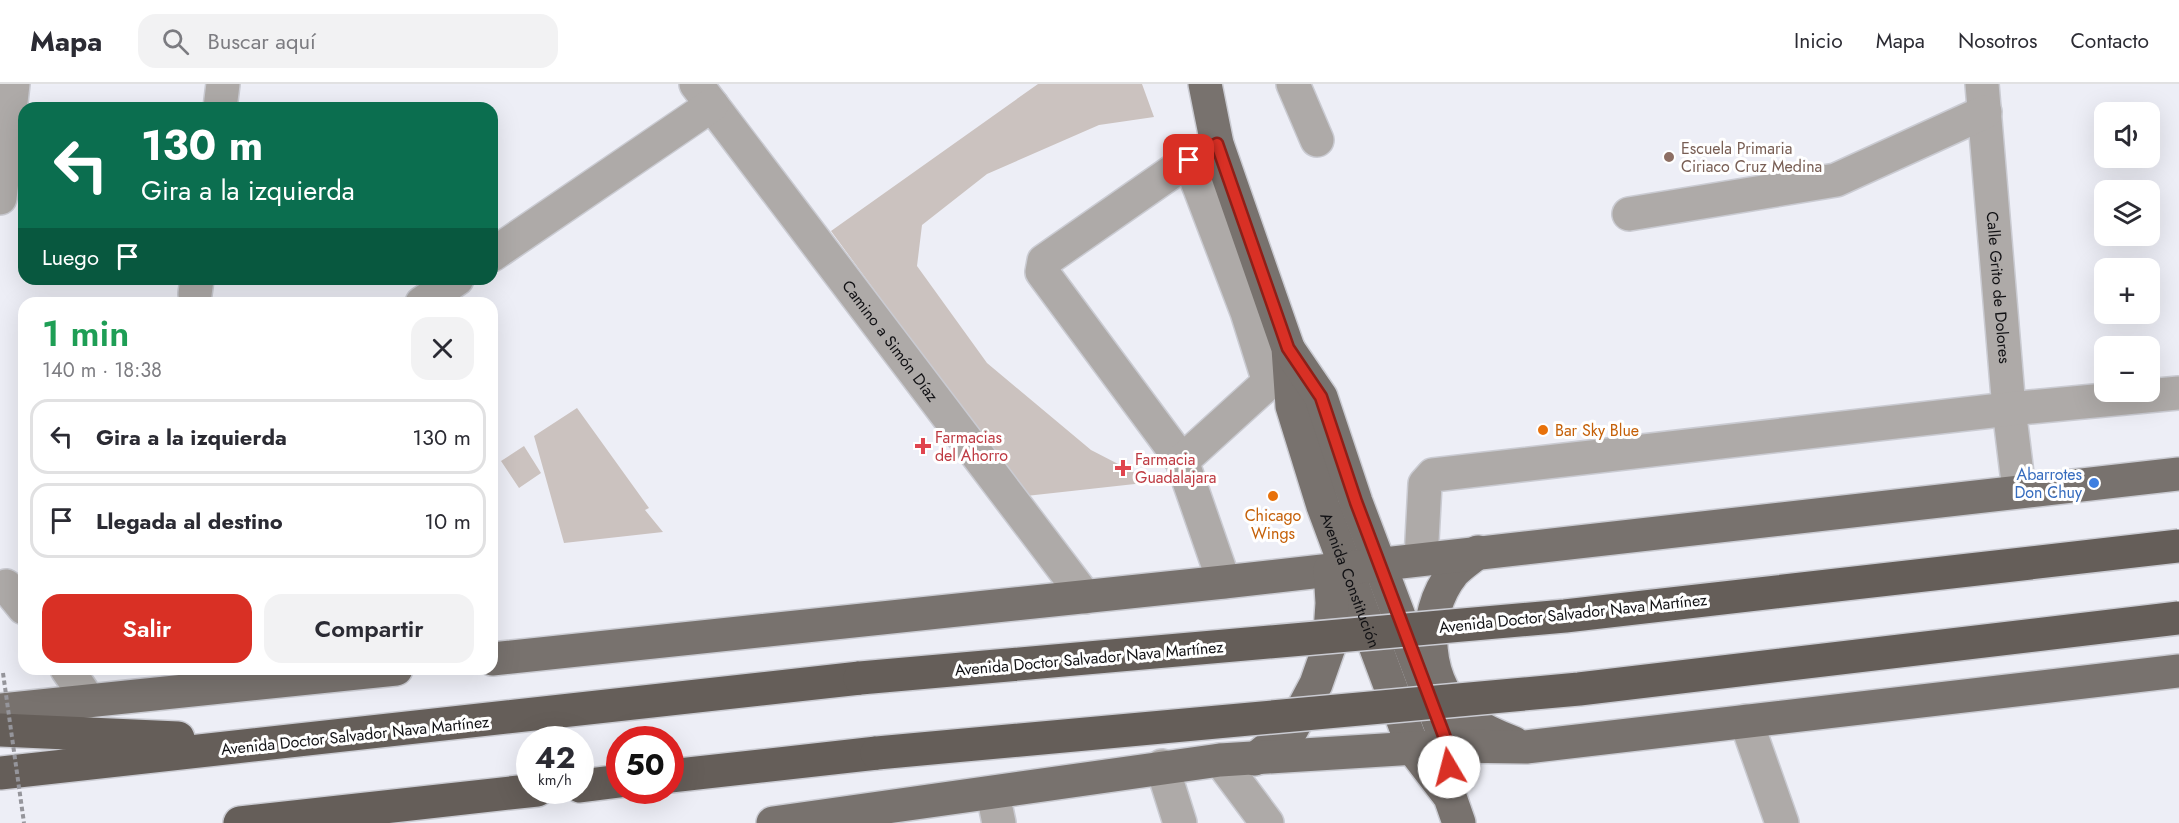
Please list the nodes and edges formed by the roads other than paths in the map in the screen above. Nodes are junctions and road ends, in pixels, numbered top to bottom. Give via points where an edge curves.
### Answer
1 (13, 84) edge
2 (223, 84) edge
3 (1205, 84) edge
4 (1293, 84) edge
5 (704, 95) edge
6 (1984, 98) edge
7 (221, 102) edge
8 (1317, 140) dead end
9 (1203, 152) junction
10 (0, 198) edge
11 (1629, 214) dead end
12 (498, 250) edge
13 (448, 285) edge
14 (431, 297) edge
15 (1288, 348) junction
16 (2179, 393) edge
17 (2009, 409) junction
18 (1182, 461) junction
19 (2179, 474) edge
20 (2019, 490) junction
21 (1323, 507) junction
22 (2179, 546) edge
23 (1478, 552) junction
24 (1421, 559) junction
25 (1381, 564) junction
26 (1338, 569) junction
27 (1296, 574) junction
28 (1224, 582) junction
29 (1085, 597) junction
30 (2179, 618) edge
31 (498, 658) edge
32 (2179, 671) edge
33 (71, 675) edge
34 (338, 675) edge
35 (89, 701) junction
36 (0, 710) edge
37 (1746, 721) junction
38 (0, 730) edge
39 (288, 742) junction
40 (1448, 746) junction
41 (1526, 747) junction
42 (1414, 750) junction
43 (1255, 759) junction
44 (1220, 760) junction
45 (1162, 766) junction
46 (0, 773) edge
47 (684, 774) edge
48 (516, 792) edge
49 (996, 809) edge
50 (1454, 810) edge
51 (242, 823) edge
52 (773, 823) edge
53 (1180, 823) edge
54 (1267, 823) edge
55 (1782, 823) edge

1 - 10 street
2 - 7 street
3 - 9 main road, Avenida Constitución
4 - 8 street
5 - 12 street
5 - 29 street, Camino a Simón Díaz
6 - 11 street via 1836,180
6 - 17 street, Calle Grito de Dolores
9 - 15 main road, Avenida Constitución
9 - 18 street via 1269,382
9 - 18 street via 1044,261 1042,267
13 - 14 street
15 - 21 main road, Avenida Constitución via 1292,406
15 - 25 main road, Avenida Constitución via 1321,397
16 - 17 street
17 - 20 street, Calle Grito de Dolores
17 - 24 street via 1433,475 1425,484
18 - 28 street
19 - 20 main road
20 - 23 main road
21 - 26 main road, Avenida Constitución
21 - 27 main road via 1308,554
22 - 39 highway, Avenida Doctor Salvador Nava Martínez, bridge via 1565,616 860,678
23 - 24 main road
23 - 41 main road via 1454,573 1437,601 1430,632 1433,664 1445,694 1466,719 1494,736
24 - 25 main road
25 - 26 main road
25 - 40 main road, Avenida Constitución
26 - 27 main road
26 - 42 main road, Avenida Constitución
26 - 43 main road via 1329,647 1316,684 1292,729
27 - 28 main road
28 - 29 main road
29 - 31 main road
30 - 47 highway, bridge via 1579,689 877,753
32 - 37 main road
33 - 35 street
34 - 35 main road
35 - 36 main road
37 - 41 main road
37 - 55 street
38 - 39 highway
39 - 46 highway, Avenida Doctor Salvador Nava Martínez
40 - 41 main road
40 - 42 main road
40 - 50 main road, Avenida Constitución
42 - 43 main road
42 - 50 main road, Avenida Constitución
43 - 44 main road
44 - 45 main road
44 - 54 street
45 - 49 main road
45 - 53 street
48 - 51 highway
49 - 52 main road

